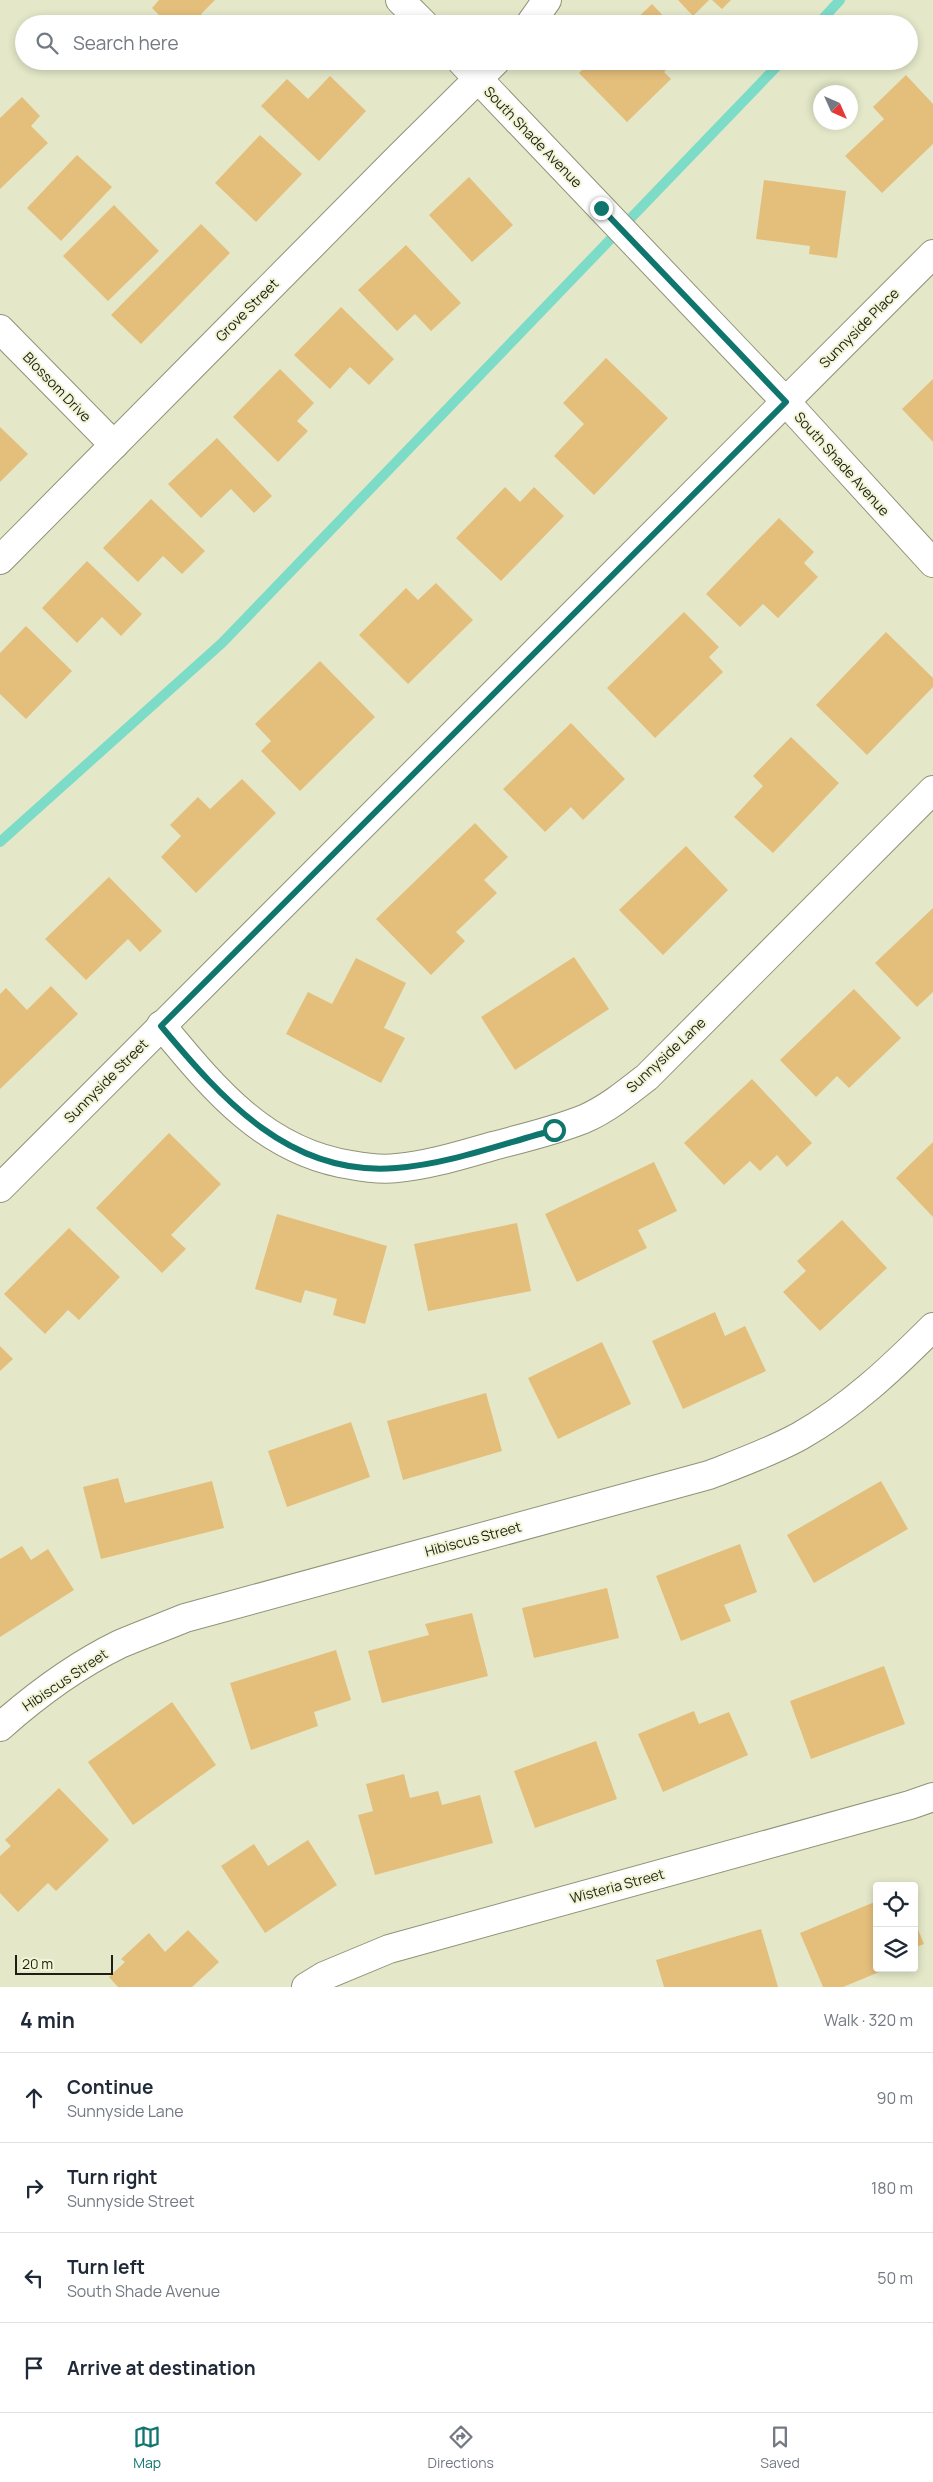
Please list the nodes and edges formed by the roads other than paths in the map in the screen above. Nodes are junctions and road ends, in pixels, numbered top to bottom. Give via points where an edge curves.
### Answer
1 (400, 0) edge
2 (547, 0) edge
3 (415, 15) edge
4 (536, 15) edge
5 (476, 70) edge
6 (482, 70) edge
7 (933, 254) edge
8 (0, 329) edge
9 (786, 402) junction
10 (114, 445) junction
11 (0, 560) edge
12 (933, 563) edge
13 (933, 790) edge
14 (161, 1026) junction
15 (0, 1188) edge
16 (933, 1327) edge
17 (0, 1728) edge
18 (933, 1797) edge
19 (306, 1987) edge

1 - 3 street
2 - 4 street
5 - 10 street, Grove Street via 399,157
6 - 9 street, South Shade Avenue via 601,208
7 - 9 street, Sunnyside Place
8 - 10 street, Blossom Drive
9 - 12 street, South Shade Avenue
9 - 14 street, Sunnyside Street
10 - 11 street, Grove Street
13 - 14 street, Sunnyside Lane via 647,1077 625,1095 586,1118 554,1130 438,1162 375,1169 330,1162 287,1146 253,1124 196,1068
14 - 15 street, Sunnyside Street
16 - 17 street, Hibiscus Street via 891,1370 850,1403 801,1436 758,1456 709,1475 185,1618 120,1644 84,1664 22,1707
18 - 19 street, Wisteria Street via 389,1949 324,1976

